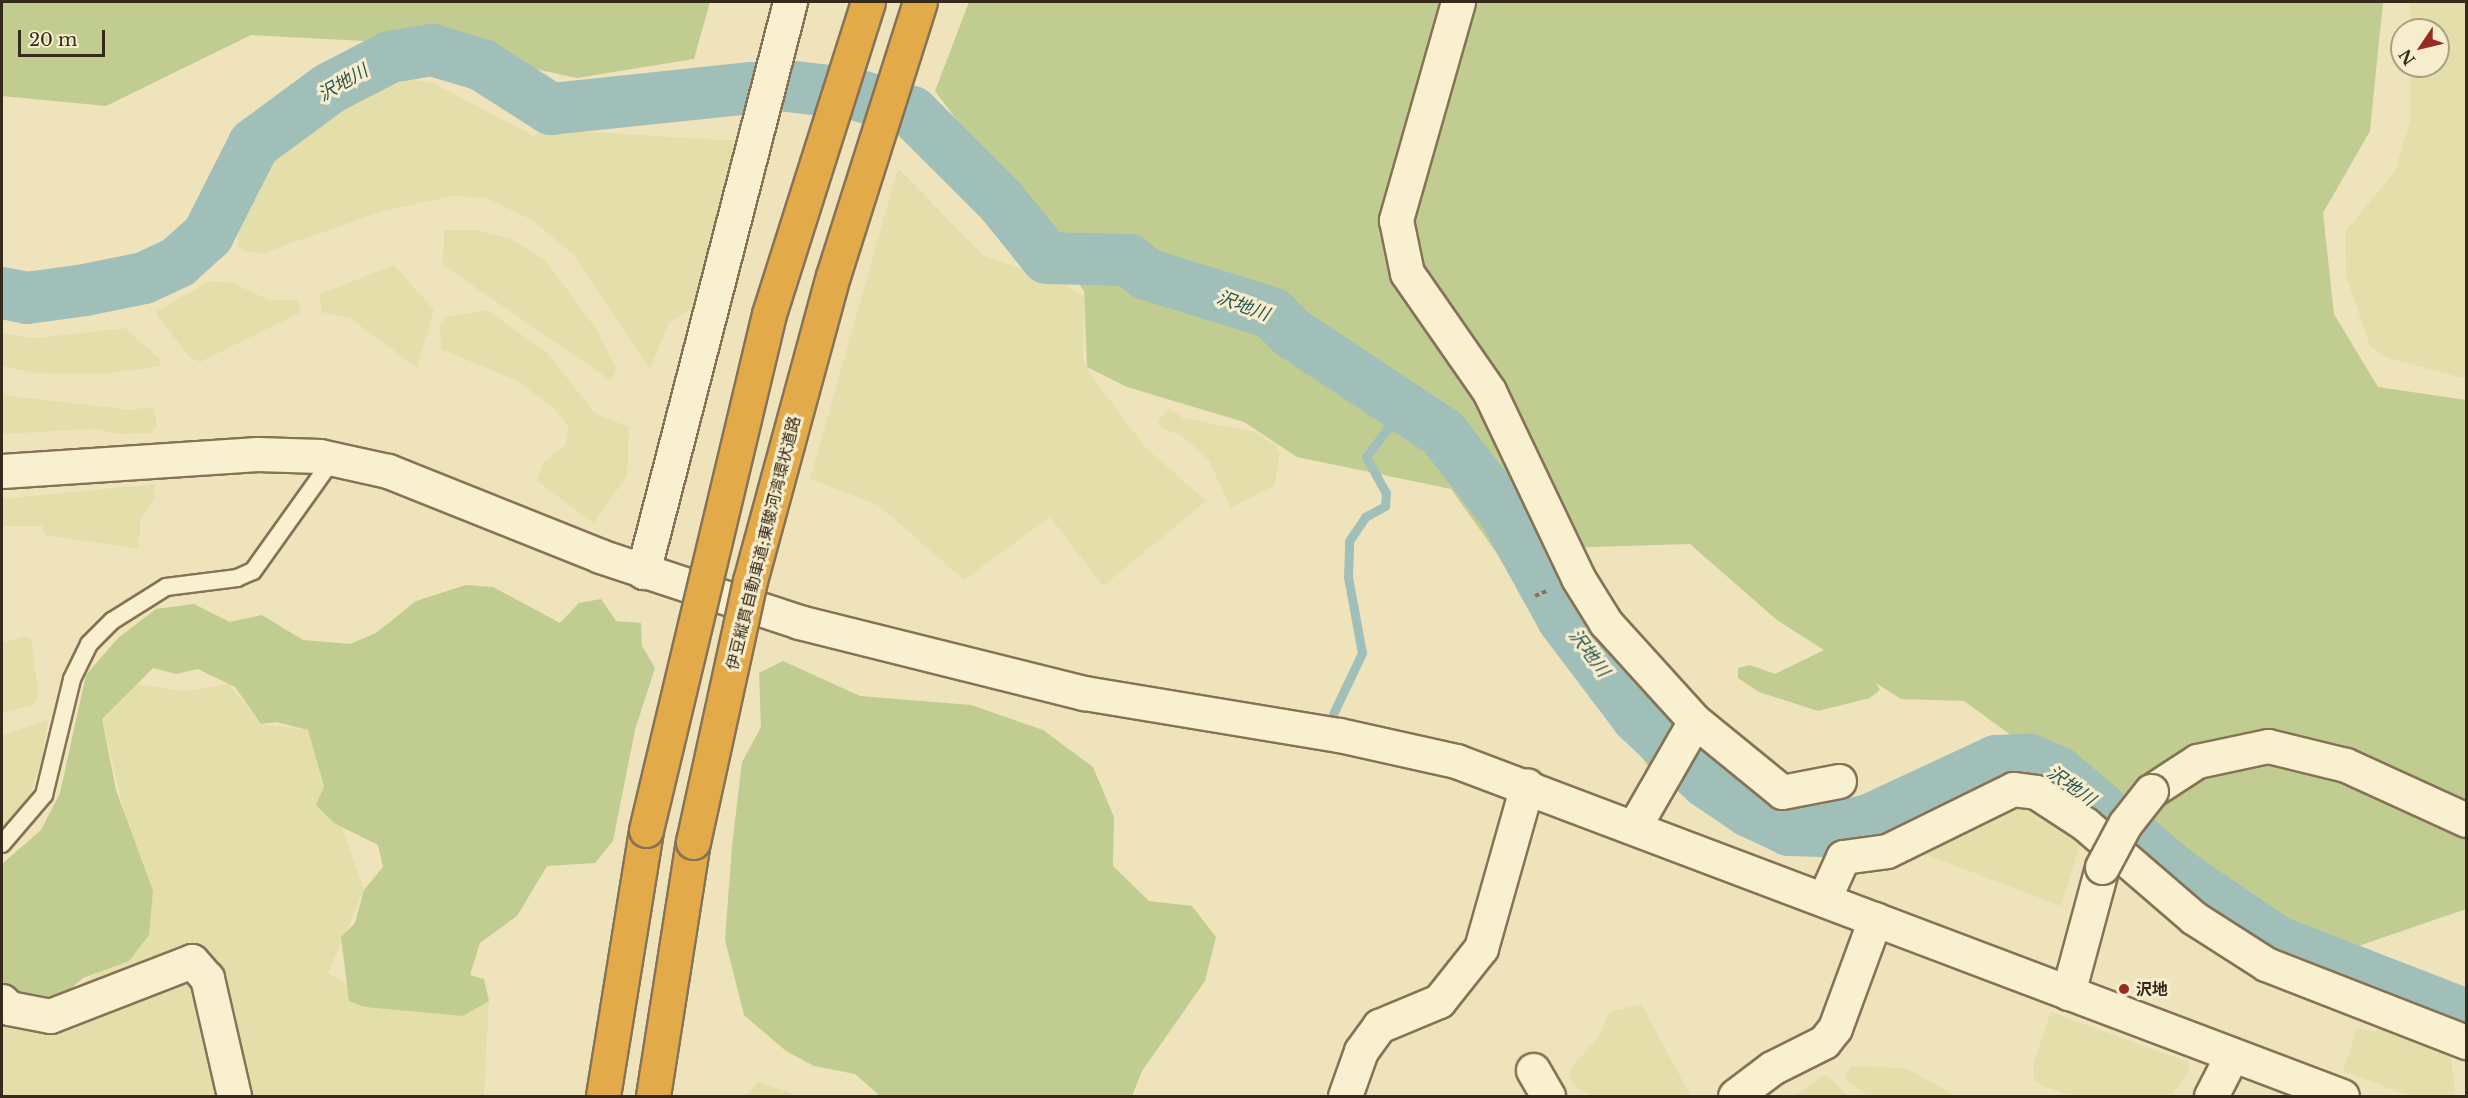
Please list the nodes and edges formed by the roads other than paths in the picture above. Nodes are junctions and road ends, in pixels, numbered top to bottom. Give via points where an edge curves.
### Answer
1 (790, 2) edge
2 (868, 2) edge
3 (920, 2) edge
4 (1458, 2) edge
5 (333, 459) junction
6 (2, 471) edge
7 (643, 572) junction
8 (1682, 743) junction
9 (1839, 781) dead end
10 (1527, 785) junction
11 (2466, 820) edge
12 (1634, 827) junction
13 (2, 844) edge
14 (1824, 899) junction
15 (1875, 919) junction
16 (2068, 993) junction
17 (2, 1001) edge
18 (2466, 1042) edge
19 (2232, 1055) junction
20 (234, 1096) edge
21 (603, 1096) edge
22 (653, 1096) edge
23 (1345, 1096) edge
24 (1735, 1096) edge
25 (2211, 1096) edge
26 (2342, 1096) edge

1 - 7 street
2 - 21 highway, bridge via 769,314 646,830
3 - 22 highway, 伊豆縦貫自動車道;東駿河湾環状道路, bridge via 833,276 753,570 693,842
4 - 8 street via 1396,220 1407,273 1489,391 1578,578
5 - 6 street via 257,454
5 - 7 street via 388,471
5 - 13 lane via 253,571 166,587 112,621 89,644 72,679 44,795
7 - 10 street via 799,622 970,666 1084,693 1339,735 1456,761
8 - 9 street via 1782,792
8 - 12 street
10 - 12 street
10 - 23 street via 1481,948 1439,1001 1379,1026 1361,1051
11 - 16 street, bridge via 2346,765 2268,746 2197,761 2151,791 2124,824 2102,867
12 - 14 street
14 - 15 street
14 - 18 street via 1843,857 1887,851 2013,789 2036,792 2085,824 2194,918 2266,964
15 - 16 street
15 - 24 street via 1835,1028 1824,1042 1772,1068
16 - 19 street
17 - 20 street via 9,1008 50,1016 192,962 207,978
19 - 25 street
19 - 26 street

